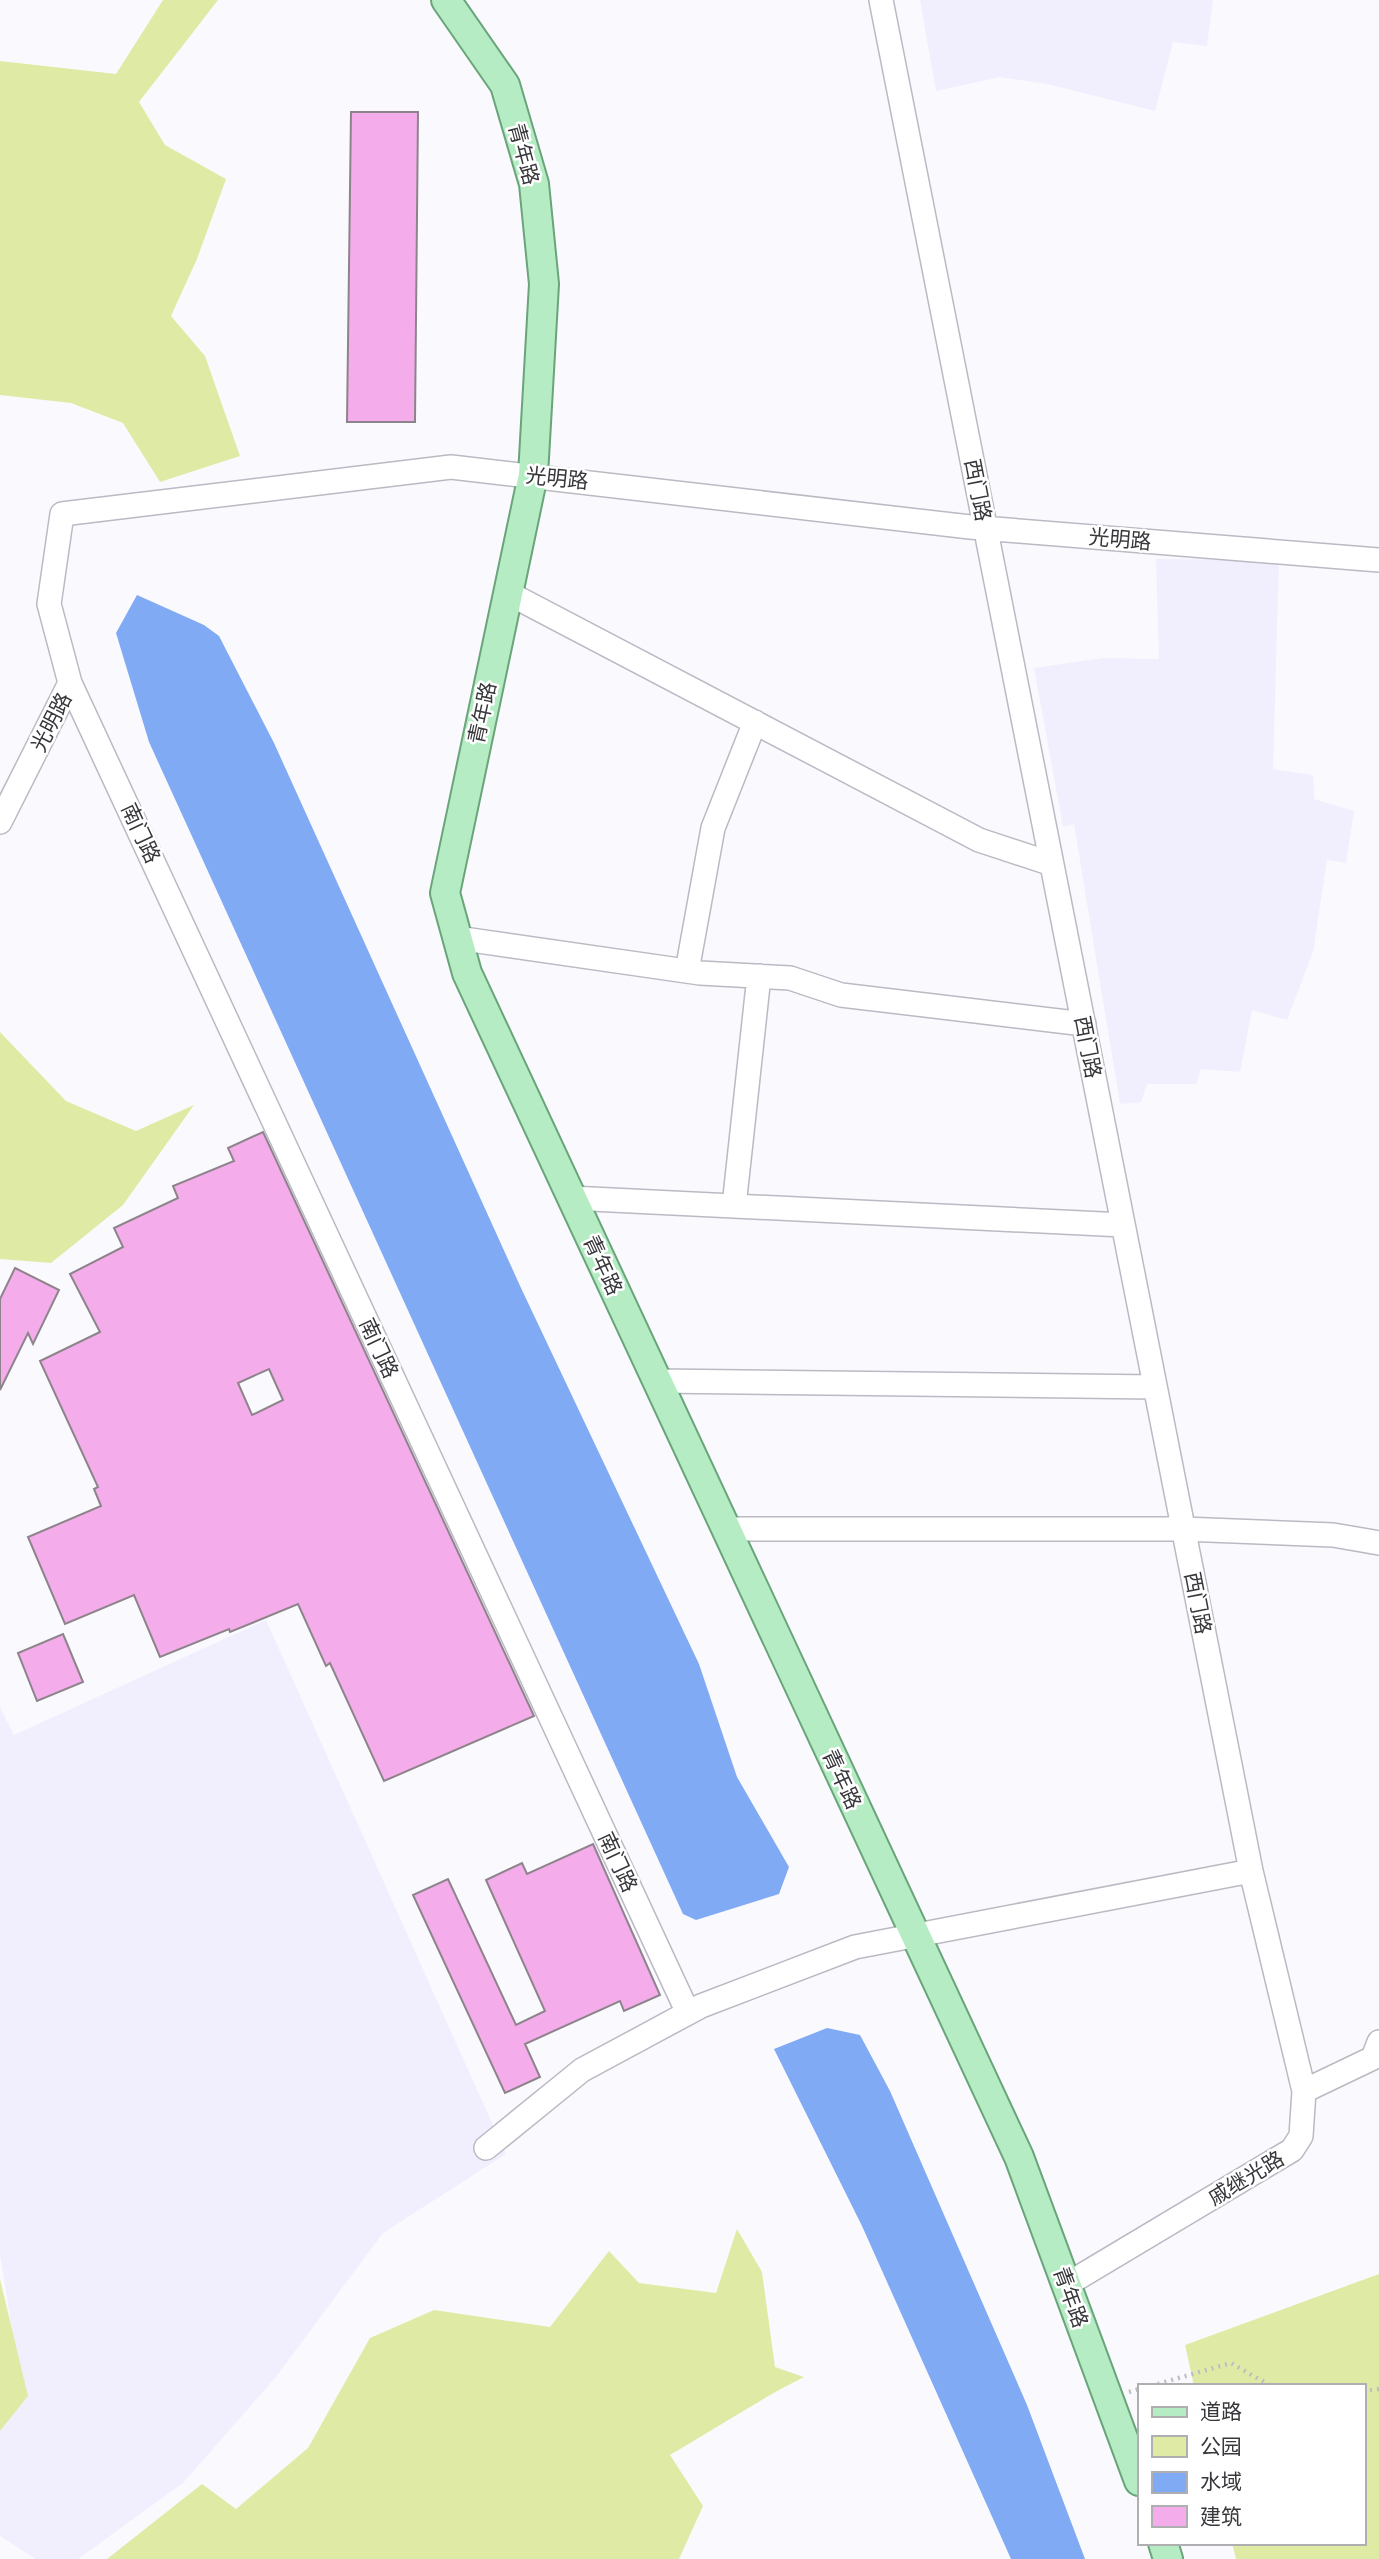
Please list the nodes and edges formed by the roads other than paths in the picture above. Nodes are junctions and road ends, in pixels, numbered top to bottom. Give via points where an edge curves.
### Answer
1 (446, 0) edge
2 (881, 0) edge
3 (533, 475) junction
4 (986, 528) junction
5 (1379, 560) edge
6 (508, 593) junction
7 (70, 682) junction
8 (755, 722) junction
9 (0, 822) edge
10 (1052, 864) junction
11 (457, 938) junction
12 (687, 971) junction
13 (759, 976) junction
14 (1084, 1024) junction
15 (572, 1198) junction
16 (734, 1206) junction
17 (1123, 1225) junction
18 (657, 1381) junction
19 (1155, 1387) junction
20 (726, 1529) junction
21 (1183, 1529) junction
22 (1379, 1544) edge
23 (1251, 1871) junction
24 (915, 1935) junction
25 (695, 2010) junction
26 (1379, 2042) edge
27 (1304, 2091) junction
28 (486, 2148) dead end
29 (1066, 2285) junction
30 (1138, 2478) edge

1 - 3 main road, 青年路 via 505,85 534,184 544,284
2 - 4 street, 西门路
3 - 4 street, 光明路
3 - 6 main road, 青年路
3 - 7 street, 光明路 via 451,467 62,514 49,604
4 - 5 street, 光明路
4 - 10 street, 西门路
6 - 8 street
6 - 11 main road, 青年路 via 445,893
7 - 9 street, 光明路
7 - 25 street, 南门路
8 - 10 street via 979,840
8 - 12 street via 713,828
10 - 14 street, 西门路
11 - 12 street
11 - 15 main road, 青年路 via 467,973
12 - 13 street
13 - 14 street via 790,978 841,995
13 - 16 street
14 - 17 street, 西门路
15 - 16 street
15 - 18 main road, 青年路
16 - 17 street
17 - 19 street, 西门路
18 - 19 street
18 - 20 main road, 青年路
19 - 21 street, 西门路
20 - 21 street
20 - 24 main road, 青年路
21 - 22 street via 1333,1535
21 - 23 street, 西门路
23 - 24 street
23 - 27 street, 西门路
24 - 25 street via 855,1947
24 - 29 main road, 青年路 via 1019,2157
25 - 28 street via 583,2070
26 - 27 street via 1373,2057
27 - 29 street, 戚继光路 via 1301,2136 1292,2150
29 - 30 main road, 青年路

